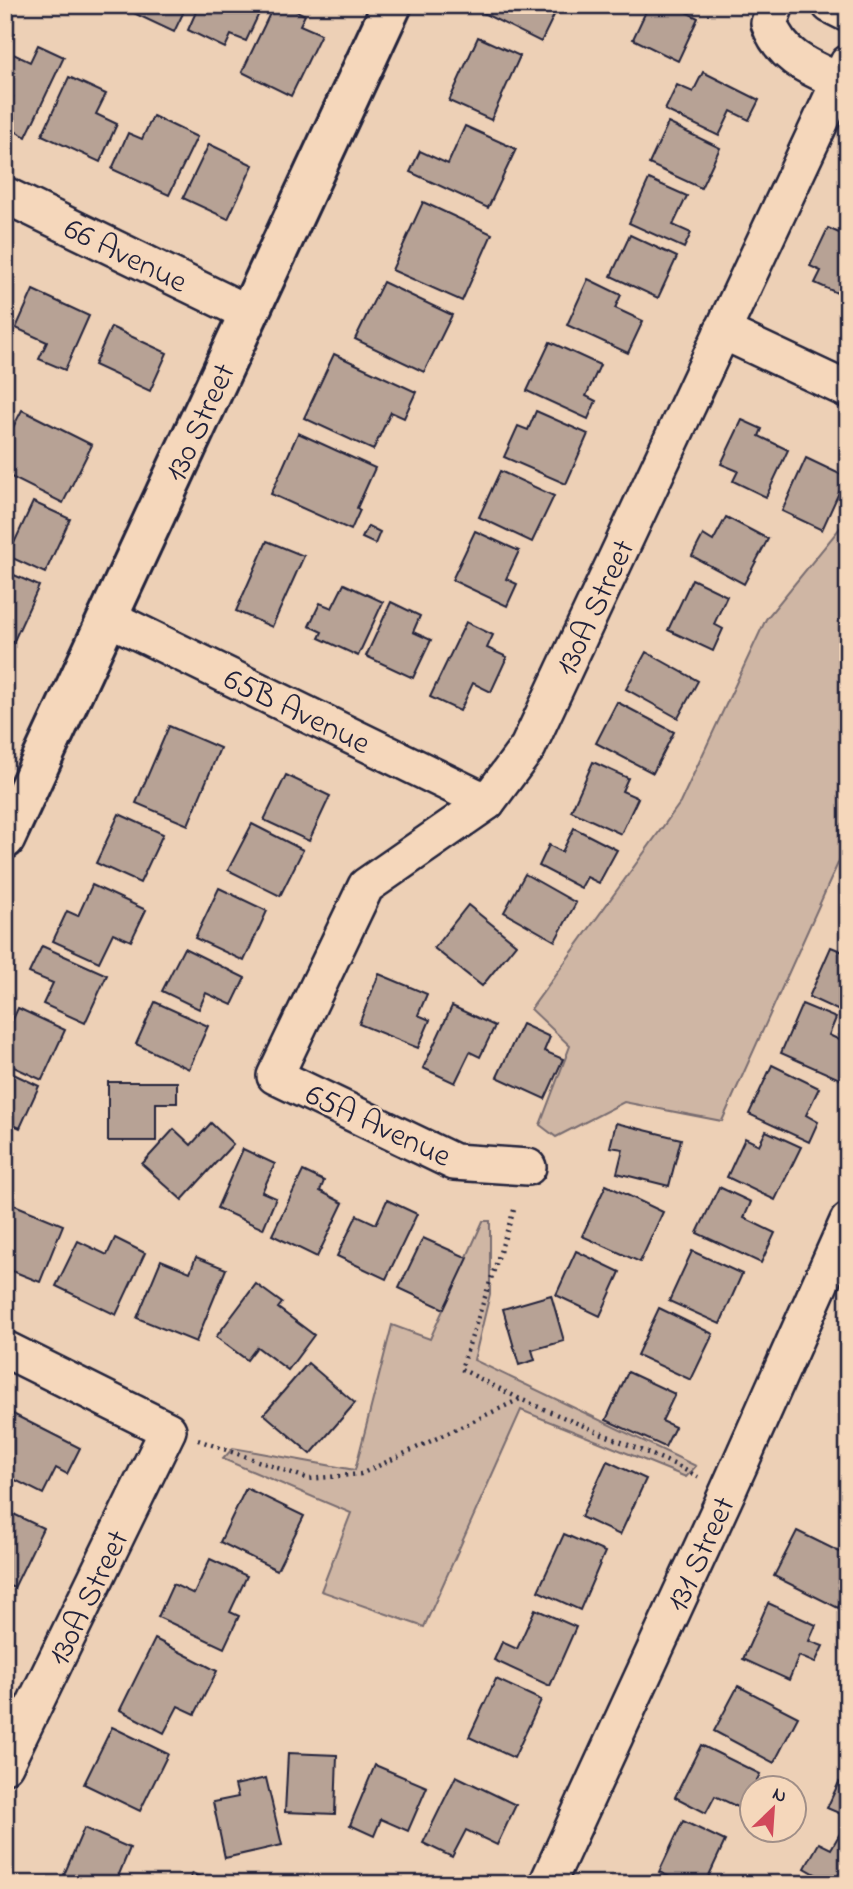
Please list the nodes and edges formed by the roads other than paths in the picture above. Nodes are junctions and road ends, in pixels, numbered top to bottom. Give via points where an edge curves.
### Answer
1 (392, 5) edge
2 (776, 5) edge
3 (830, 5) edge
4 (848, 14) edge
5 (845, 76) edge
6 (5, 195) edge
7 (248, 313) junction
8 (722, 331) junction
9 (848, 390) edge
10 (108, 618) junction
11 (487, 802) junction
12 (5, 839) edge
13 (275, 1076) joint
14 (528, 1167) dead end
15 (848, 1221) edge
16 (5, 1349) edge
17 (5, 1765) edge
18 (547, 1884) edge

1 - 7 street, 130 Street
2 - 5 street, 130A Street via 769,23 787,54
3 - 4 street
5 - 8 street, 130A Street
6 - 7 street, 66 Avenue
7 - 10 street, 130 Street
8 - 9 street
8 - 11 street, 130A Street via 528,747
10 - 11 street, 65B Avenue
10 - 12 street, 130 Street
11 - 13 street, 130A Street via 366,887
13 - 14 street, 65A Avenue via 454,1162
15 - 18 street, 131 Street
16 - 17 street, 130A Street via 168,1430

